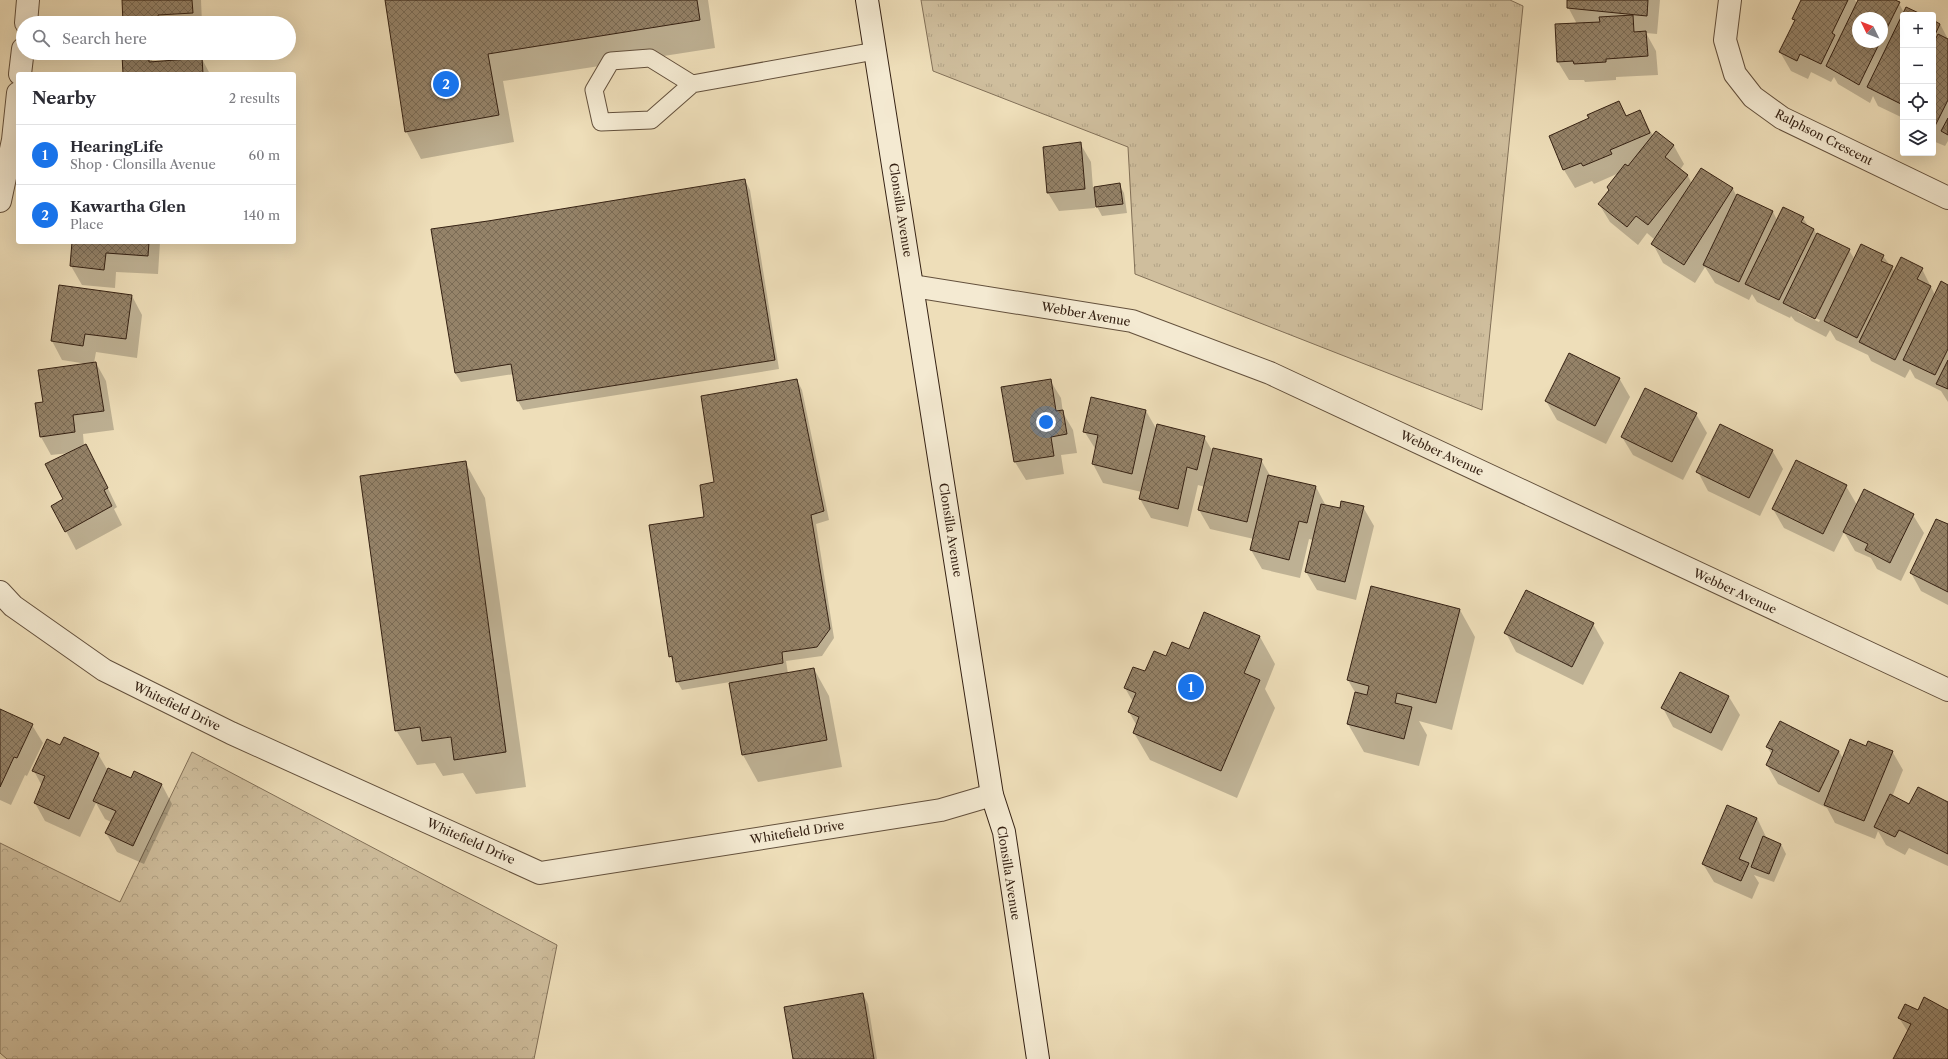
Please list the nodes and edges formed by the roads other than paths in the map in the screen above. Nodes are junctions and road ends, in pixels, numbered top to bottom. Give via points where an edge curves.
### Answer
1 (28, 0) edge
2 (867, 0) edge
3 (1730, 0) edge
4 (27, 16) edge
5 (875, 51) junction
6 (22, 60) edge
7 (20, 72) edge
8 (692, 84) junction
9 (16, 112) edge
10 (1948, 198) edge
11 (0, 201) edge
12 (913, 286) junction
13 (0, 592) edge
14 (1948, 690) edge
15 (992, 795) junction
16 (1038, 1059) edge

1 - 4 street
2 - 5 street, Clonsilla Avenue
3 - 10 street, Ralphson Crescent via 1725,40 1735,74 1753,97 1782,118
5 - 8 lane
5 - 12 street, Clonsilla Avenue
6 - 7 street
8 - 8 lane via 650,58 611,61 594,90 601,122 651,120
9 - 11 street via 13,140
12 - 14 street, Webber Avenue via 1132,321 1270,373
12 - 15 street, Clonsilla Avenue
13 - 15 street, Whitefield Drive via 13,606 104,670 231,733 540,873 941,810
15 - 16 street, Clonsilla Avenue via 1004,832

